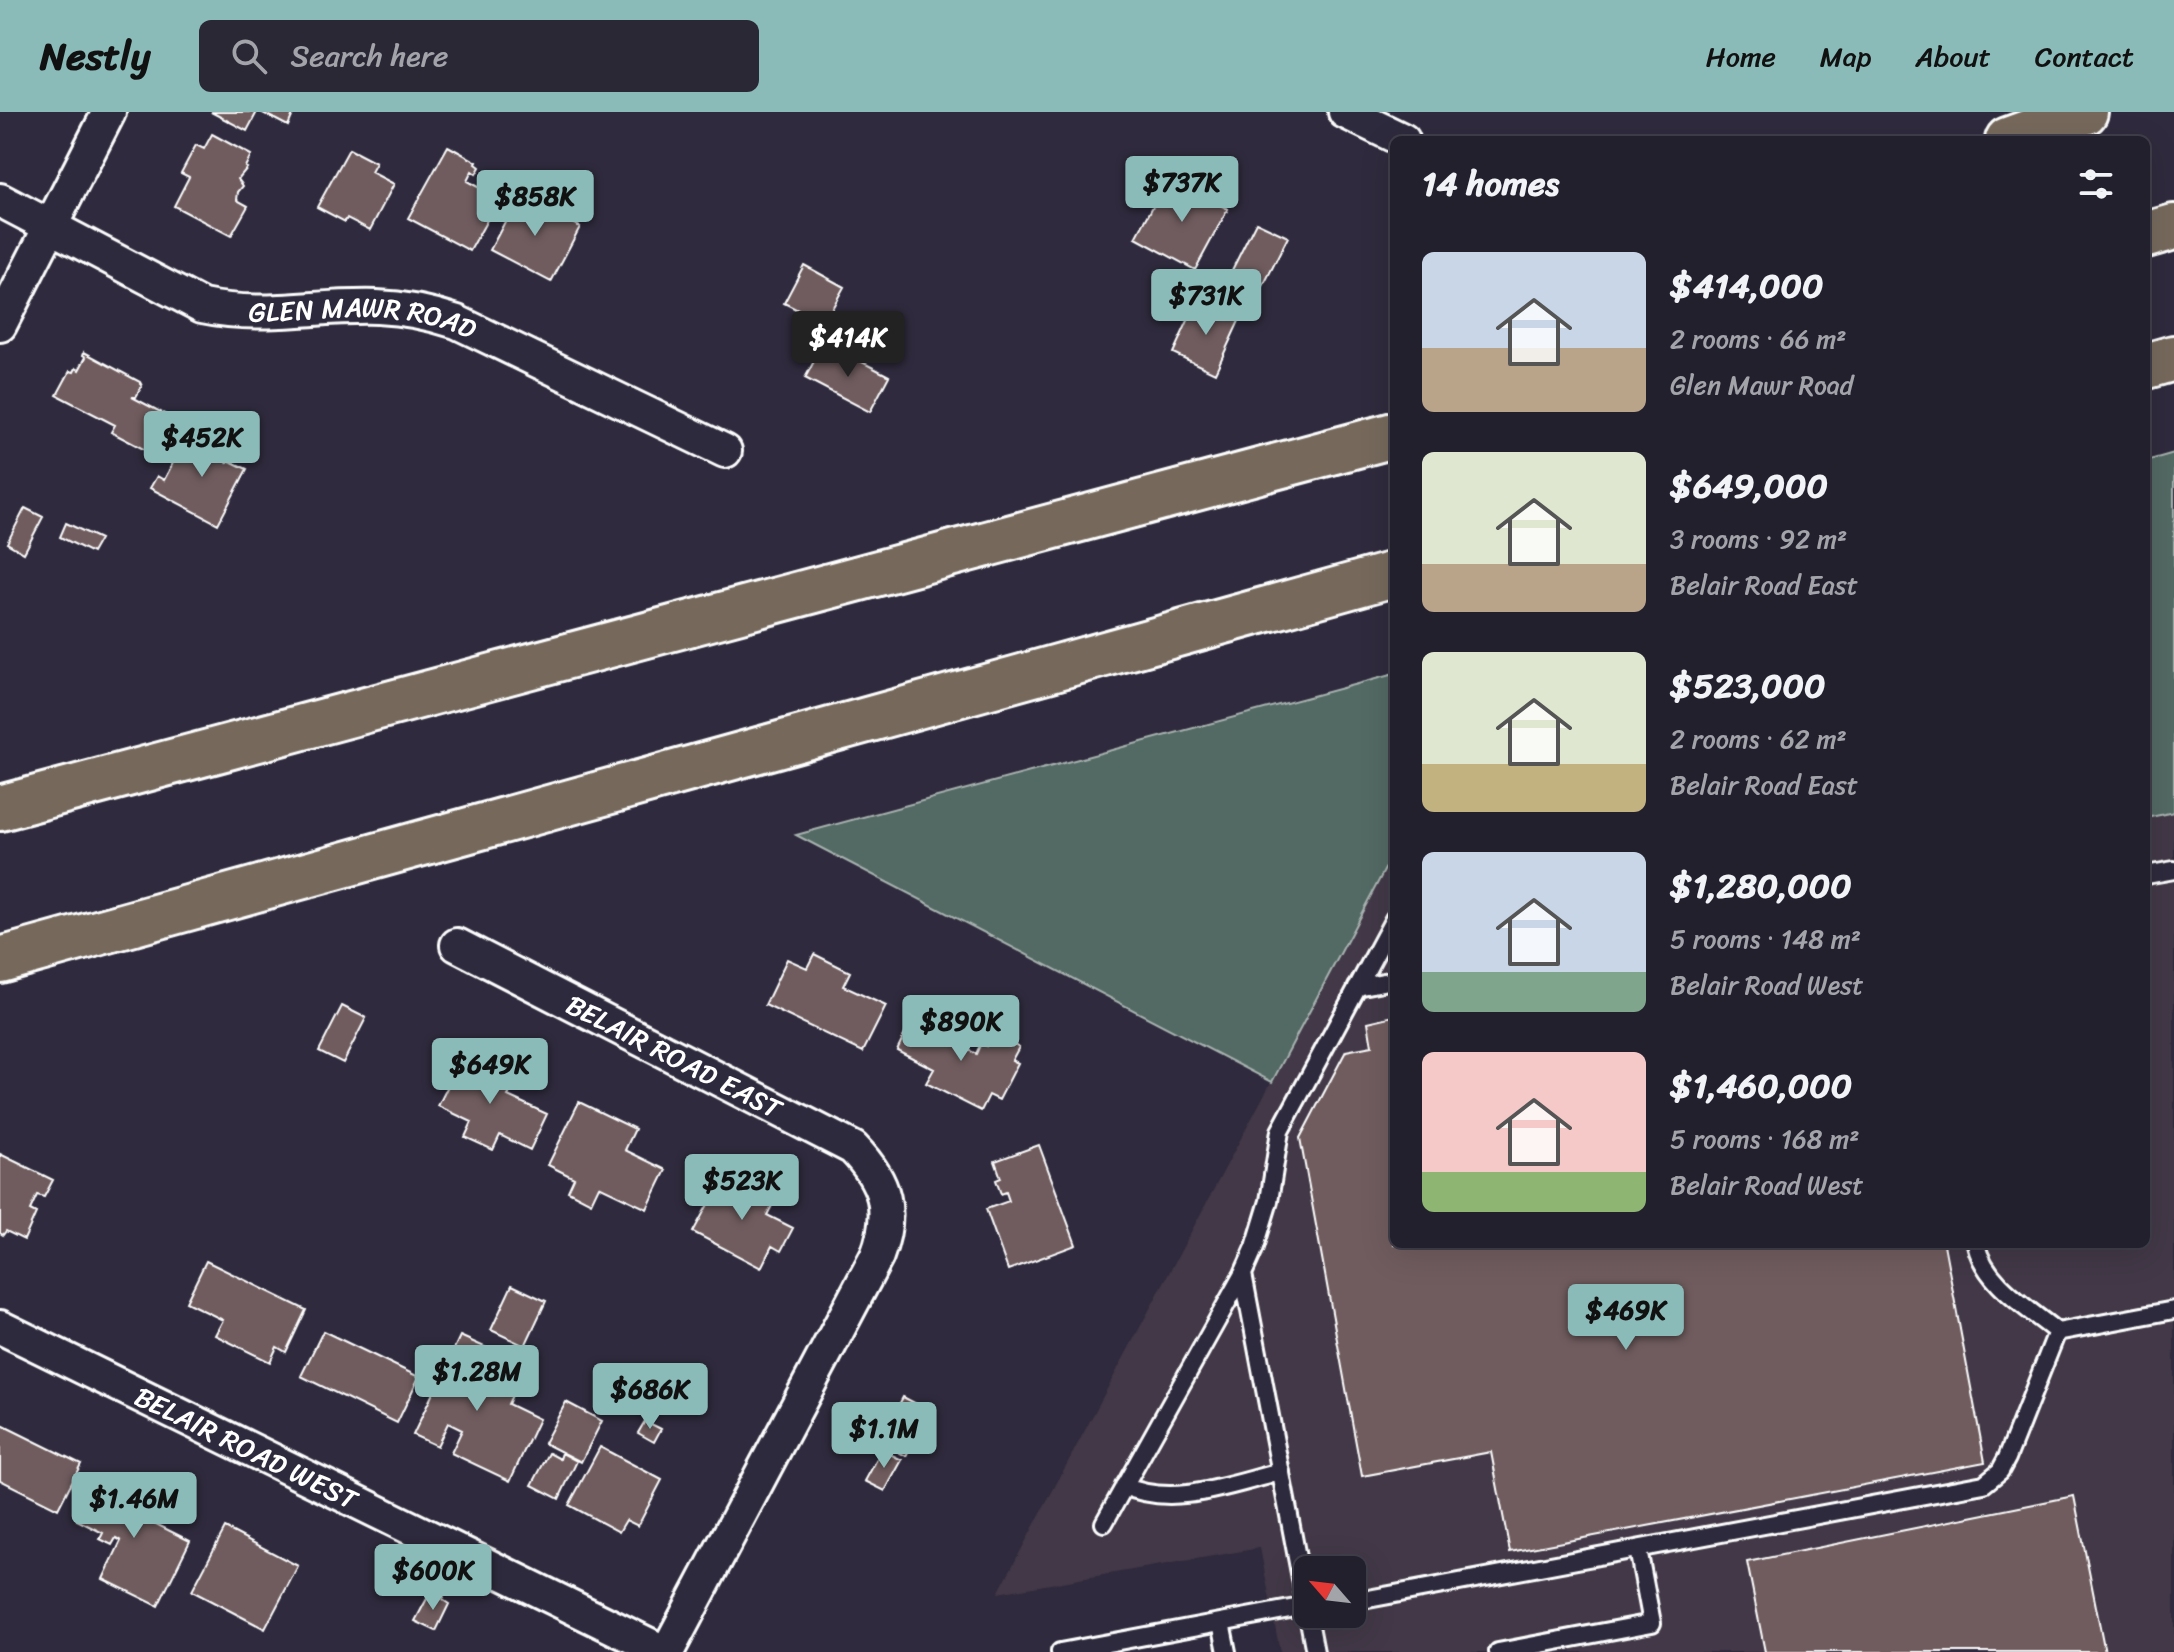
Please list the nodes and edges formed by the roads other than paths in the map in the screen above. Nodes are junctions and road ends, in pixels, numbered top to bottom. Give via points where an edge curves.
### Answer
1 (109, 112) edge
2 (1345, 112) edge
3 (2085, 112) edge
4 (1395, 136) edge
5 (2019, 136) edge
6 (0, 200) edge
7 (51, 226) junction
8 (2174, 227) edge
9 (2150, 234) edge
10 (0, 325) edge
11 (1390, 419) edge
12 (1390, 436) edge
13 (725, 451) dead end
14 (1279, 466) junction
15 (1390, 575) edge
16 (0, 808) edge
17 (2174, 870) edge
18 (2150, 874) edge
19 (1390, 926) edge
20 (457, 945) dead end
21 (0, 960) edge
22 (1390, 981) edge
23 (1357, 987) junction
24 (1977, 1248) edge
25 (1243, 1274) junction
26 (2174, 1310) edge
27 (0, 1327) edge
28 (2057, 1332) junction
29 (1281, 1472) junction
30 (1124, 1486) junction
31 (1104, 1523) dead end
32 (1638, 1549) junction
33 (1297, 1556) edge
34 (1366, 1599) edge
35 (1294, 1611) edge
36 (1221, 1622) junction
37 (1311, 1628) edge
38 (665, 1652) edge
39 (1060, 1652) edge
40 (1227, 1652) edge
41 (1315, 1652) edge
42 (1498, 1652) edge

1 - 7 street
2 - 4 street
3 - 5 highway
6 - 7 street, GLEN MAWR ROAD
7 - 10 street
7 - 13 street, GLEN MAWR ROAD via 202,306 259,314 376,307 442,317
8 - 9 highway
11 - 14 highway
12 - 14 highway
14 - 16 highway
15 - 21 highway
17 - 18 lane
19 - 23 lane
20 - 38 street, BELAIR ROAD EAST via 834,1137 860,1155 879,1182 888,1215 877,1256
22 - 23 lane
23 - 25 lane via 1280,1131 1269,1201
24 - 28 lane via 1995,1280
25 - 29 lane
25 - 30 lane
26 - 28 lane
27 - 38 street, BELAIR ROAD WEST
28 - 32 lane via 2007,1458 1984,1484
29 - 30 lane via 1173,1496
29 - 33 lane
30 - 31 lane
32 - 34 lane
32 - 42 lane via 1652,1623
35 - 36 lane
36 - 39 lane
36 - 40 lane
37 - 41 lane

